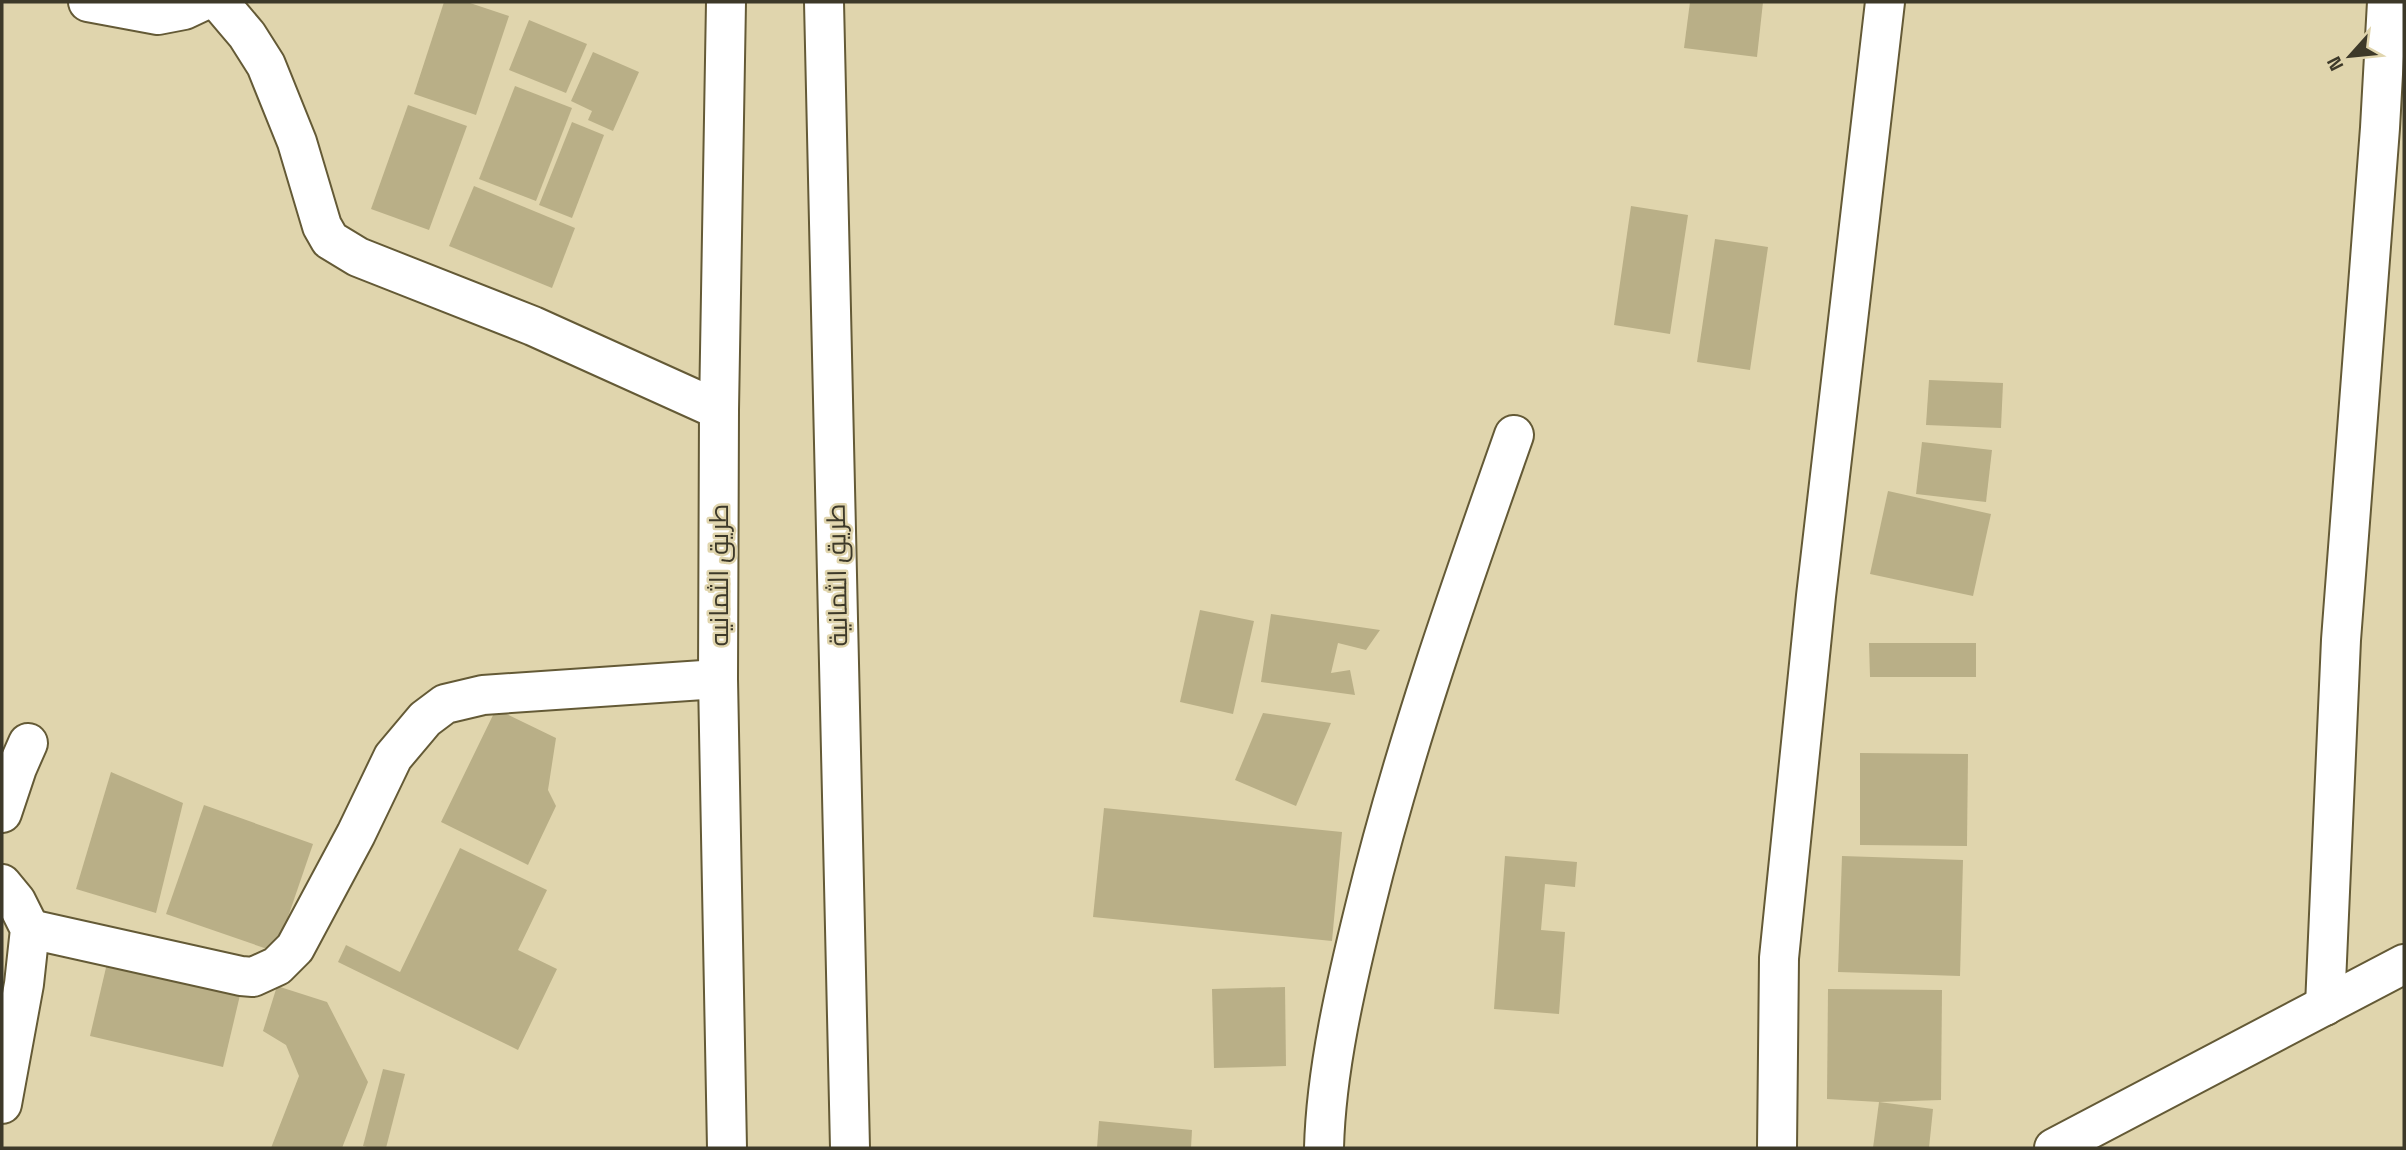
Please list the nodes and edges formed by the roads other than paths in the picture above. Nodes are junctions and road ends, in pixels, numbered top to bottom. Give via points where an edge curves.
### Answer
1 (88, 2) edge
2 (201, 2) edge
3 (219, 2) edge
4 (726, 2) edge
5 (824, 2) edge
6 (1885, 2) edge
7 (2387, 2) edge
8 (719, 410) junction
9 (1514, 435) dead end
10 (718, 678) junction
11 (28, 743) dead end
12 (2, 813) edge
13 (12, 903) edge
14 (2404, 964) edge
15 (2325, 1006) junction
16 (2, 1104) edge
17 (727, 1148) edge
18 (850, 1148) edge
19 (1324, 1148) edge
20 (1777, 1148) edge
21 (2054, 1148) edge

1 - 2 street via 158,15
3 - 8 street via 266,65 298,142 330,240 358,257 533,326
4 - 8 street, طريق الثمانيه
5 - 18 street, طريق الثمانية
6 - 20 street via 1779,958
7 - 15 street via 2341,640
8 - 10 street, طريق الثمانيه
9 - 19 street via 1448,622 1380,844 1350,965 1325,1113
10 - 13 street via 483,695 445,704 425,719 393,757 295,948 277,966 253,977
10 - 17 street, طريق الثمانيه
11 - 12 street
13 - 16 street via 24,985
14 - 15 street
15 - 21 street

